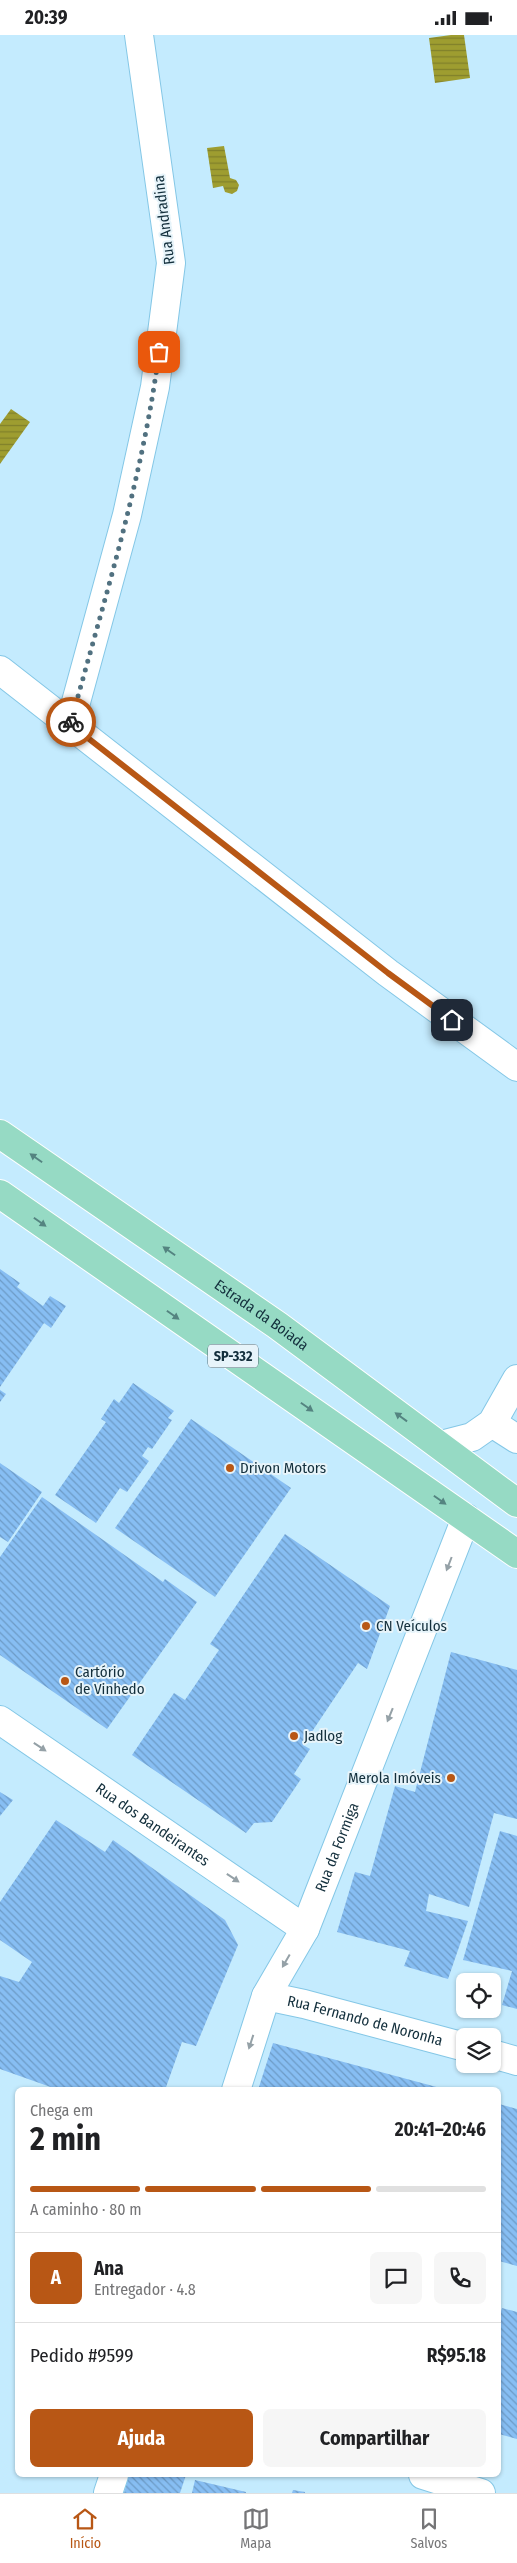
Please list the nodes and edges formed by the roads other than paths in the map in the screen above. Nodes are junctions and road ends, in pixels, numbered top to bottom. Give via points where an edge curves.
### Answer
1 (139, 35) edge
2 (0, 670) edge
3 (70, 724) junction
4 (517, 1067) edge
5 (0, 1134) edge
6 (0, 1194) edge
7 (517, 1379) edge
8 (492, 1423) junction
9 (517, 1439) edge
10 (440, 1445) junction
11 (517, 1503) edge
12 (466, 1518) junction
13 (517, 1554) edge
14 (0, 1720) edge
15 (305, 1929) junction
16 (266, 1996) junction
17 (456, 2045) edge
18 (501, 2057) edge
19 (517, 2061) edge
20 (237, 2087) edge
21 (113, 2477) edge
22 (429, 2477) edge
23 (108, 2493) edge
24 (481, 2493) edge

1 - 3 street, Rua Andradina via 171,263 155,387 127,515
2 - 3 street
3 - 4 street via 388,973
10 -> 5 main road, Estrada da Boiada via 277,1325
6 -> 12 main road, SP-332
7 - 8 street
8 - 9 street
8 - 10 street via 472,1437
10 - 11 main road, Estrada da Boiada
12 - 13 main road, SP-332
12 -> 15 street, Rua da Formiga
14 -> 15 street, Rua dos Bandeirantes
15 -> 16 street, Rua da Formiga
16 - 17 street, Rua Fernando de Noronha
16 -> 20 street, Rua da Formiga
18 - 19 street
21 - 23 street
22 - 24 street

